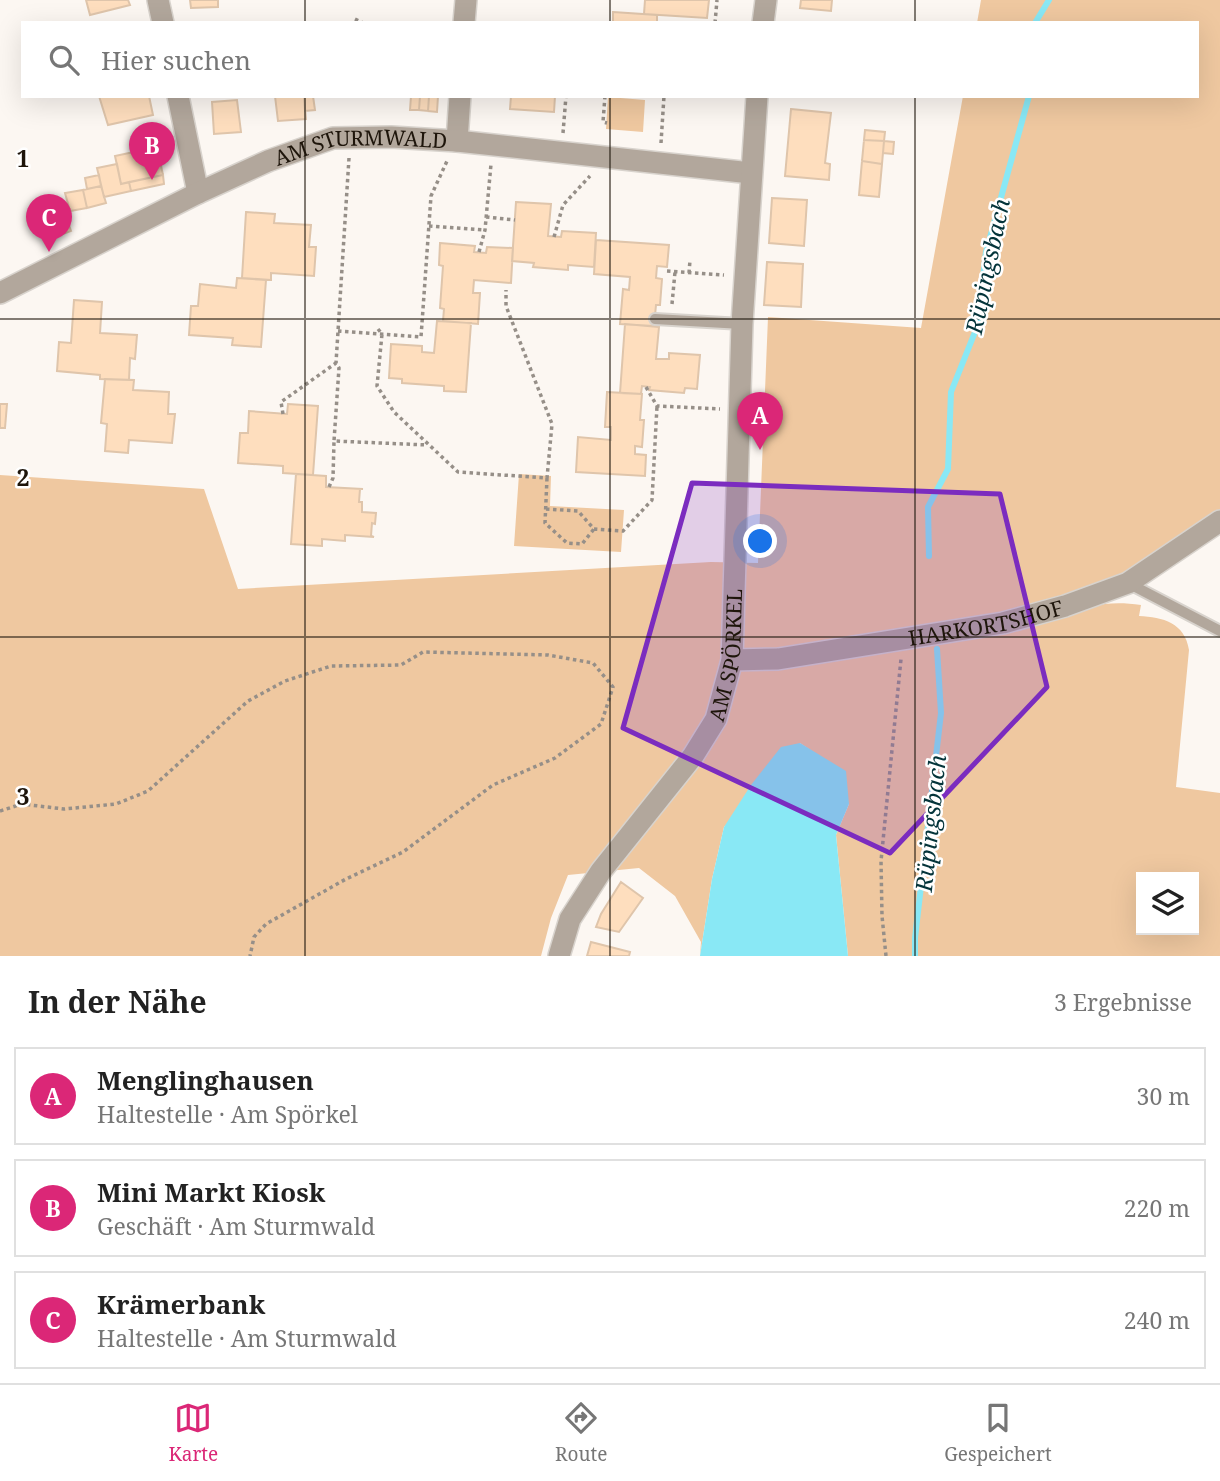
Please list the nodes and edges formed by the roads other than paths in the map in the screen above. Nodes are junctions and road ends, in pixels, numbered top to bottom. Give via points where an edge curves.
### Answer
1 (158, 0) edge
2 (466, 0) edge
3 (766, 0) edge
4 (163, 21) edge
5 (464, 21) edge
6 (763, 21) edge
7 (178, 98) edge
8 (460, 98) edge
9 (757, 98) edge
10 (457, 141) junction
11 (751, 173) junction
12 (198, 194) junction
13 (0, 293) edge
14 (655, 319) dead end
15 (742, 324) junction
16 (1220, 521) edge
17 (1128, 583) junction
18 (1220, 631) edge
19 (732, 660) junction
20 (559, 956) edge

1 - 4 street
2 - 5 street
3 - 6 street
7 - 12 street
8 - 10 street
9 - 11 street, AM SPÖRKEL
10 - 11 street, AM STURMWALD
10 - 12 street, AM STURMWALD via 332,138
11 - 15 street, AM SPÖRKEL
12 - 13 street, AM STURMWALD
14 - 15 lane
15 - 19 street, AM SPÖRKEL
16 - 17 street, HARKORTSHOF
17 - 18 lane
17 - 19 street, HARKORTSHOF via 1034,615 778,659
19 - 20 street, AM SPÖRKEL via 716,719 601,871 570,919

